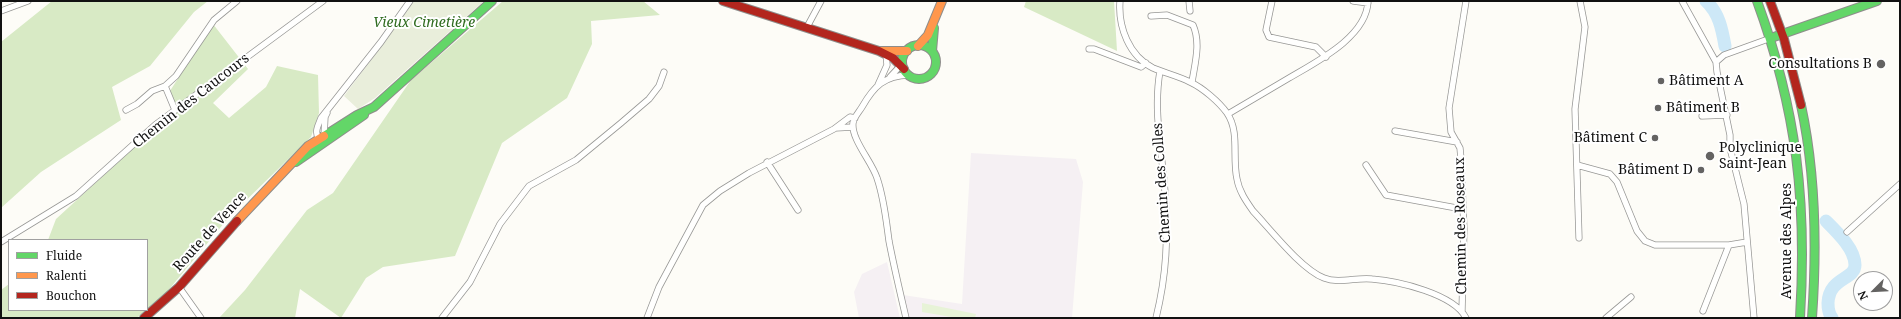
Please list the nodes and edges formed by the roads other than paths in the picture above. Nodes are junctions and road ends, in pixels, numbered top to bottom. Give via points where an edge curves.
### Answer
1 (28, 1) edge
2 (238, 1) edge
3 (323, 1) edge
4 (410, 1) edge
5 (492, 1) edge
6 (723, 1) edge
7 (821, 1) edge
8 (942, 1) edge
9 (1120, 1) edge
10 (1189, 1) edge
11 (1272, 1) edge
12 (1353, 1) edge
13 (1466, 1) edge
14 (1580, 1) edge
15 (1682, 1) edge
16 (1757, 1) edge
17 (1770, 1) edge
18 (1877, 1) edge
19 (1368, 2) edge
20 (1190, 11) dead end
21 (1, 12) edge
22 (1151, 16) dead end
23 (935, 21) junction
24 (807, 28) junction
25 (1782, 34) junction
26 (1771, 38) junction
27 (918, 46) junction
28 (1089, 49) dead end
29 (907, 51) junction
30 (932, 51) junction
31 (883, 52) junction
32 (1326, 57) junction
33 (1716, 62) junction
34 (1146, 63) junction
35 (904, 68) junction
36 (1160, 71) junction
37 (664, 72) dead end
38 (890, 77) junction
39 (1192, 82) junction
40 (878, 85) junction
41 (165, 86) junction
42 (374, 107) junction
43 (126, 110) dead end
44 (175, 110) junction
45 (1228, 114) junction
46 (1727, 115) junction
47 (1702, 116) dead end
48 (855, 118) junction
49 (853, 127) junction
50 (834, 129) junction
51 (1395, 131) dead end
52 (341, 133) junction
53 (322, 137) junction
54 (1457, 142) junction
55 (302, 156) junction
56 (767, 162) junction
57 (1366, 165) dead end
58 (1577, 165) junction
59 (1900, 184) edge
60 (1462, 209) junction
61 (798, 210) dead end
62 (1847, 232) dead end
63 (1578, 238) dead end
64 (1, 242) edge
65 (1747, 242) junction
66 (1729, 245) junction
67 (179, 287) junction
68 (1631, 298) dead end
69 (1462, 311) junction
70 (1703, 311) dead end
71 (144, 318) edge
72 (201, 318) edge
73 (442, 318) edge
74 (647, 318) edge
75 (906, 318) edge
76 (1156, 318) edge
77 (1466, 318) edge
78 (1606, 318) edge
79 (1754, 318) edge
80 (1800, 318) edge
81 (1812, 318) edge

1 - 21 street
2 - 41 street via 214,20 176,76
3 - 44 street, Chemin des Caucours
4 - 53 street via 329,109
5 - 42 main road
6 - 24 main road
7 - 24 street
8 - 23 main road
9 - 34 street via 1125,38
10 - 20 street
11 - 32 street via 1266,30 1269,37 1316,47
12 - 19 street
13 - 54 street, Chemin des Roseaux via 1450,97 1449,121 1451,132
14 - 58 street via 1585,27 1575,108
15 - 33 street
16 - 26 main road, Avenue des Alpes
17 - 25 main road, Avenue des Alpes
18 - 25 main road
19 - 32 street via 1359,26
22 - 39 street via 1167,15 1193,25 1197,50
23 - 27 main road via 928,35
23 - 30 main road
24 - 31 main road
25 - 26 main road
25 - 81 main road, Avenue des Alpes via 1803,117 1812,181 1816,232
26 - 33 street via 1724,54
26 - 80 main road, Avenue des Alpes via 1789,107 1800,177 1803,253
27 - 29 main road
27 - 30 main road
28 - 34 street via 1142,67
29 - 31 main road
29 - 35 main road
30 - 35 main road via 936,59 933,72 922,79
31 - 35 main road
31 - 40 street via 887,65
32 - 45 street
33 - 46 street
34 - 36 street
35 - 38 street
35 - 38 street
36 - 39 street
36 - 76 street, Chemin des Colles via 1157,126 1164,180 1167,259
37 - 73 street via 659,86 649,99 621,123 576,160 529,186 500,224 470,282
38 - 40 street
39 - 45 street
40 - 48 street
41 - 43 street via 152,91
41 - 44 street
42 - 52 main road, Route de Vence
42 - 53 main road
44 - 64 street, Chemin des Caucours via 76,196
45 - 69 street via 1235,134 1237,178 1245,200 1310,270 1333,281 1373,278 1406,285 1436,296
46 - 47 street
46 - 65 street via 1730,148 1744,204
48 - 49 street
48 - 50 street via 850,117
49 - 50 street
49 - 75 street via 883,195
50 - 56 street
51 - 54 street
52 - 53 street, Route de Vence
52 - 55 main road, Route de Vence
53 - 55 main road
54 - 60 street, Chemin des Roseaux via 1461,158
55 - 67 main road, Route de Vence via 277,177
56 - 61 street
56 - 74 street via 702,205 659,287
57 - 60 street via 1386,195
58 - 63 street
58 - 66 street via 1610,174 1617,182 1637,231 1645,241 1656,245
59 - 62 street
60 - 69 street, Chemin des Roseaux
65 - 66 street
65 - 79 street
66 - 70 street
67 - 71 main road, Route de Vence
67 - 72 street
68 - 78 street
69 - 77 street

